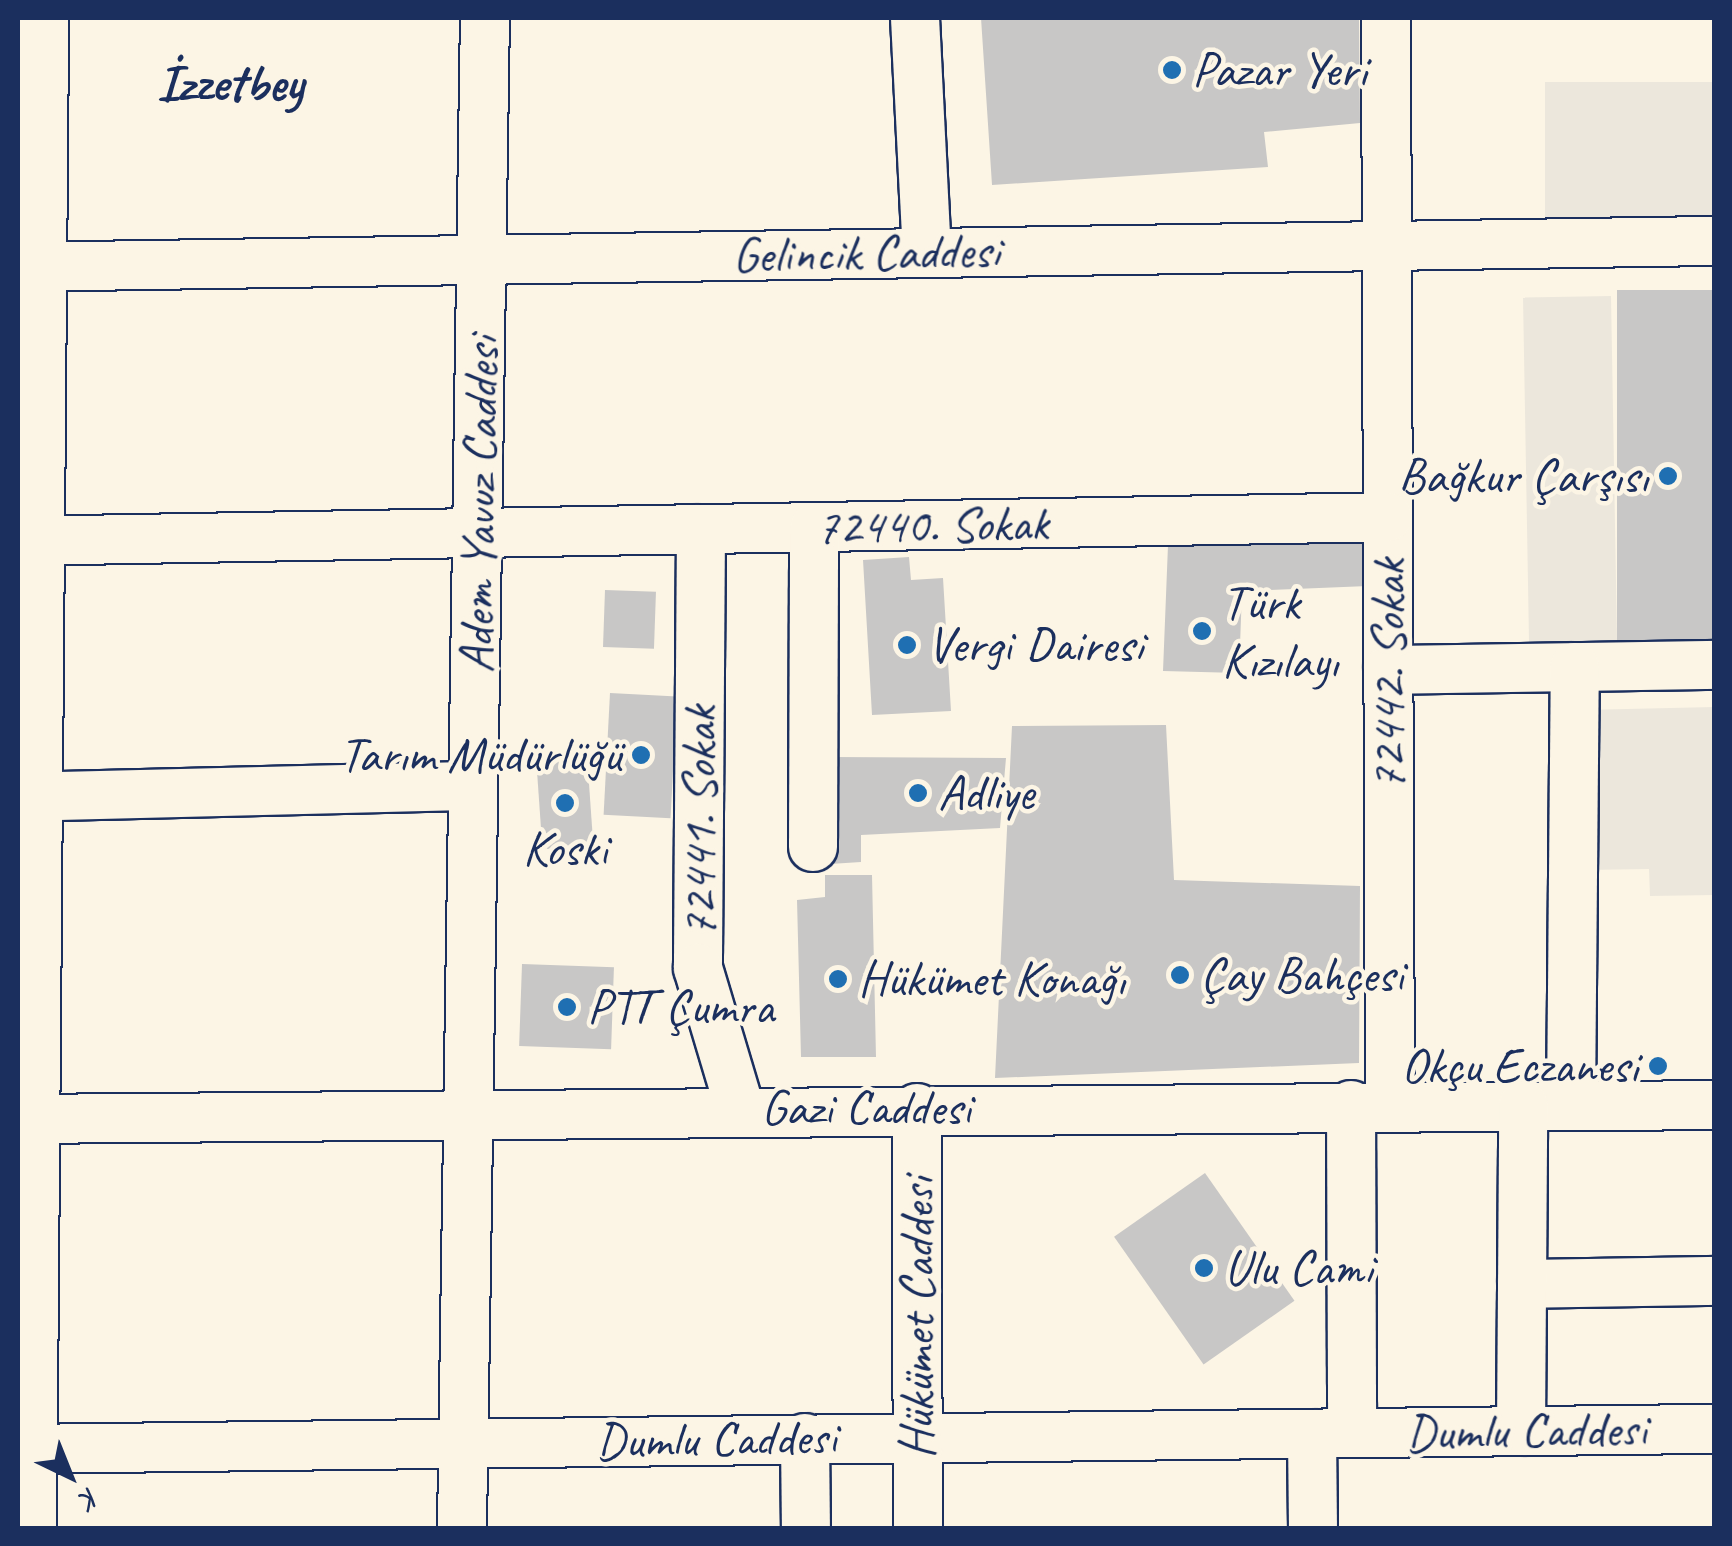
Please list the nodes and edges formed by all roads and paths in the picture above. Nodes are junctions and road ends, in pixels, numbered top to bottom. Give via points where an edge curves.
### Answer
1 (44, 18) edge
2 (485, 18) edge
3 (914, 18) edge
4 (1386, 18) edge
5 (1714, 241) edge
6 (1387, 245) junction
7 (927, 252) junction
8 (485, 260) junction
9 (30, 267) edge
10 (1388, 518) junction
11 (814, 528) junction
12 (701, 529) junction
13 (477, 532) junction
14 (29, 540) edge
15 (1714, 665) edge
16 (1575, 667) junction
17 (1388, 670) junction
18 (472, 786) junction
19 (28, 797) edge
20 (812, 848) dead end
21 (1523, 1104) junction
22 (1370, 1105) junction
23 (1570, 1105) junction
24 (1714, 1106) edge
25 (917, 1108) junction
26 (740, 1109) junction
27 (472, 1112) junction
28 (26, 1119) edge
29 (1714, 1281) edge
30 (1522, 1284) junction
31 (1714, 1429) edge
32 (1521, 1430) junction
33 (1332, 1434) junction
34 (917, 1436) junction
35 (805, 1438) junction
36 (462, 1442) junction
37 (25, 1449) edge
38 (32, 1528) edge
39 (462, 1528) edge
40 (806, 1528) edge
41 (918, 1528) edge
42 (1313, 1528) edge

1 - 9 street
2 - 8 street, Adem Yavuz Caddesi
3 - 7 street
4 - 6 street, 72442. Sokak
5 - 6 street, Gelincik Caddesi
6 - 7 street, Gelincik Caddesi
6 - 10 street, 72442. Sokak
7 - 8 street, Gelincik Caddesi
8 - 9 street, Gelincik Caddesi
8 - 13 street, Adem Yavuz Caddesi
9 - 14 street
10 - 11 street, 72440. Sokak
10 - 17 street, 72442. Sokak
11 - 12 street, 72440. Sokak
11 - 20 street
12 - 13 street, 72440. Sokak
12 - 26 street, 72441. Sokak via 698,968
13 - 14 street, 72440. Sokak
13 - 18 street, Adem Yavuz Caddesi
14 - 19 street
15 - 16 street
16 - 17 street
16 - 23 street
17 - 22 street, 72442. Sokak
18 - 19 street
18 - 27 street, Adem Yavuz Caddesi
19 - 28 street
21 - 22 street, Gazi Caddesi
21 - 23 street, Gazi Caddesi
21 - 30 street
22 - 25 street, Gazi Caddesi
22 - 33 street, 72442. Sokak
23 - 24 street, Gazi Caddesi
25 - 26 street, Gazi Caddesi
25 - 34 street, Hükümet Caddesi
26 - 27 street, Gazi Caddesi
27 - 28 street, Gazi Caddesi
27 - 36 street, Adem Yavuz Caddesi
28 - 37 street
29 - 30 street
30 - 32 street
31 - 32 street, Dumlu Caddesi
32 - 33 street, Dumlu Caddesi
33 - 34 street, Dumlu Caddesi
33 - 42 street, 72442. Sokak
34 - 35 street, Dumlu Caddesi
34 - 41 street, Hükümet Caddesi
35 - 36 street, Dumlu Caddesi
35 - 40 street
36 - 37 street, Dumlu Caddesi
36 - 39 street, Adem Yavuz Caddesi
37 - 38 street

